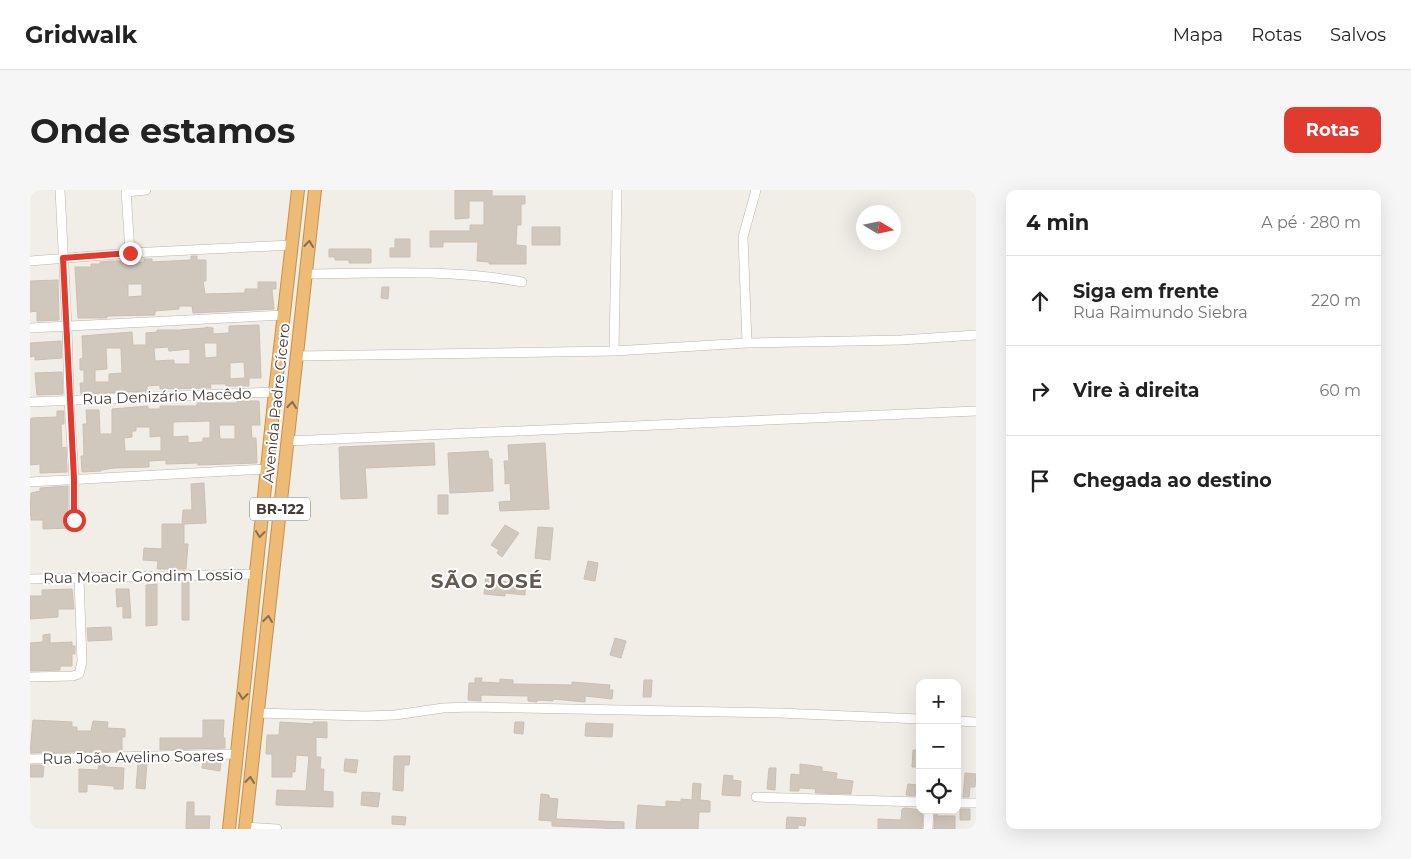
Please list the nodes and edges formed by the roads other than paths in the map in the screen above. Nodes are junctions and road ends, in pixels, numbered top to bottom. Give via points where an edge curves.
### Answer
1 (60, 190) edge
2 (146, 190) edge
3 (298, 190) edge
4 (315, 190) edge
5 (618, 190) edge
6 (756, 190) edge
7 (126, 191) edge
8 (292, 245) junction
9 (130, 253) junction
10 (63, 258) junction
11 (30, 261) edge
12 (306, 274) junction
13 (522, 282) dead end
14 (284, 315) junction
15 (67, 326) junction
16 (30, 328) edge
17 (976, 335) edge
18 (747, 344) junction
19 (614, 350) junction
20 (297, 356) junction
21 (274, 392) junction
22 (69, 400) junction
23 (30, 402) edge
24 (976, 411) edge
25 (288, 441) junction
26 (267, 469) junction
27 (74, 479) junction
28 (30, 482) edge
29 (74, 520) dead end
30 (256, 574) junction
31 (79, 578) junction
32 (30, 579) edge
33 (30, 677) edge
34 (257, 713) junction
35 (916, 719) edge
36 (961, 720) edge
37 (976, 722) edge
38 (236, 754) junction
39 (30, 759) edge
40 (756, 797) dead end
41 (916, 802) edge
42 (961, 803) edge
43 (976, 803) edge
44 (929, 814) edge
45 (246, 828) edge
46 (229, 829) edge
47 (277, 829) edge
48 (928, 829) edge

1 - 10 street
2 - 7 street
3 - 8 highway, Avenida Padre Cícero / BR-122
12 -> 4 highway, Avenida Padre Cícero / BR-122
5 - 19 street
6 - 18 street via 743,237
7 - 9 street
8 - 9 street
8 - 14 highway, Avenida Padre Cícero / BR-122
9 - 10 street
10 - 11 street
10 - 15 street
12 - 13 street via 445,273
12 - 20 highway, Avenida Padre Cícero / BR-122
14 - 15 street
14 - 21 highway, Avenida Padre Cícero / BR-122
15 - 16 street
15 - 22 street
17 - 18 street
18 - 19 street
19 - 20 street
25 -> 20 highway, Avenida Padre Cícero / BR-122
21 - 22 street, Rua Denizário Macêdo
21 - 26 highway, Avenida Padre Cícero / BR-122
22 - 23 street, Rua Denizário Macêdo
22 - 27 street
24 - 25 street
34 -> 25 highway, Avenida Padre Cícero / BR-122
26 - 27 street
26 -> 30 highway, Avenida Padre Cícero / BR-122
27 - 28 street
27 - 29 street
30 - 31 street, Rua Moacir Gondim Lossio
30 -> 38 highway, Avenida Padre Cícero / BR-122
31 - 32 street, Rua Moacir Gondim Lossio
31 - 33 street via 82,662 79,674
34 - 35 street via 365,716 471,707
45 -> 34 highway, Avenida Padre Cícero / BR-122
36 - 37 street
38 - 39 street, Rua João Avelino Soares
38 - 46 highway, Avenida Padre Cícero / BR-122
40 - 41 street
42 - 43 street
44 - 48 street
45 - 47 street

